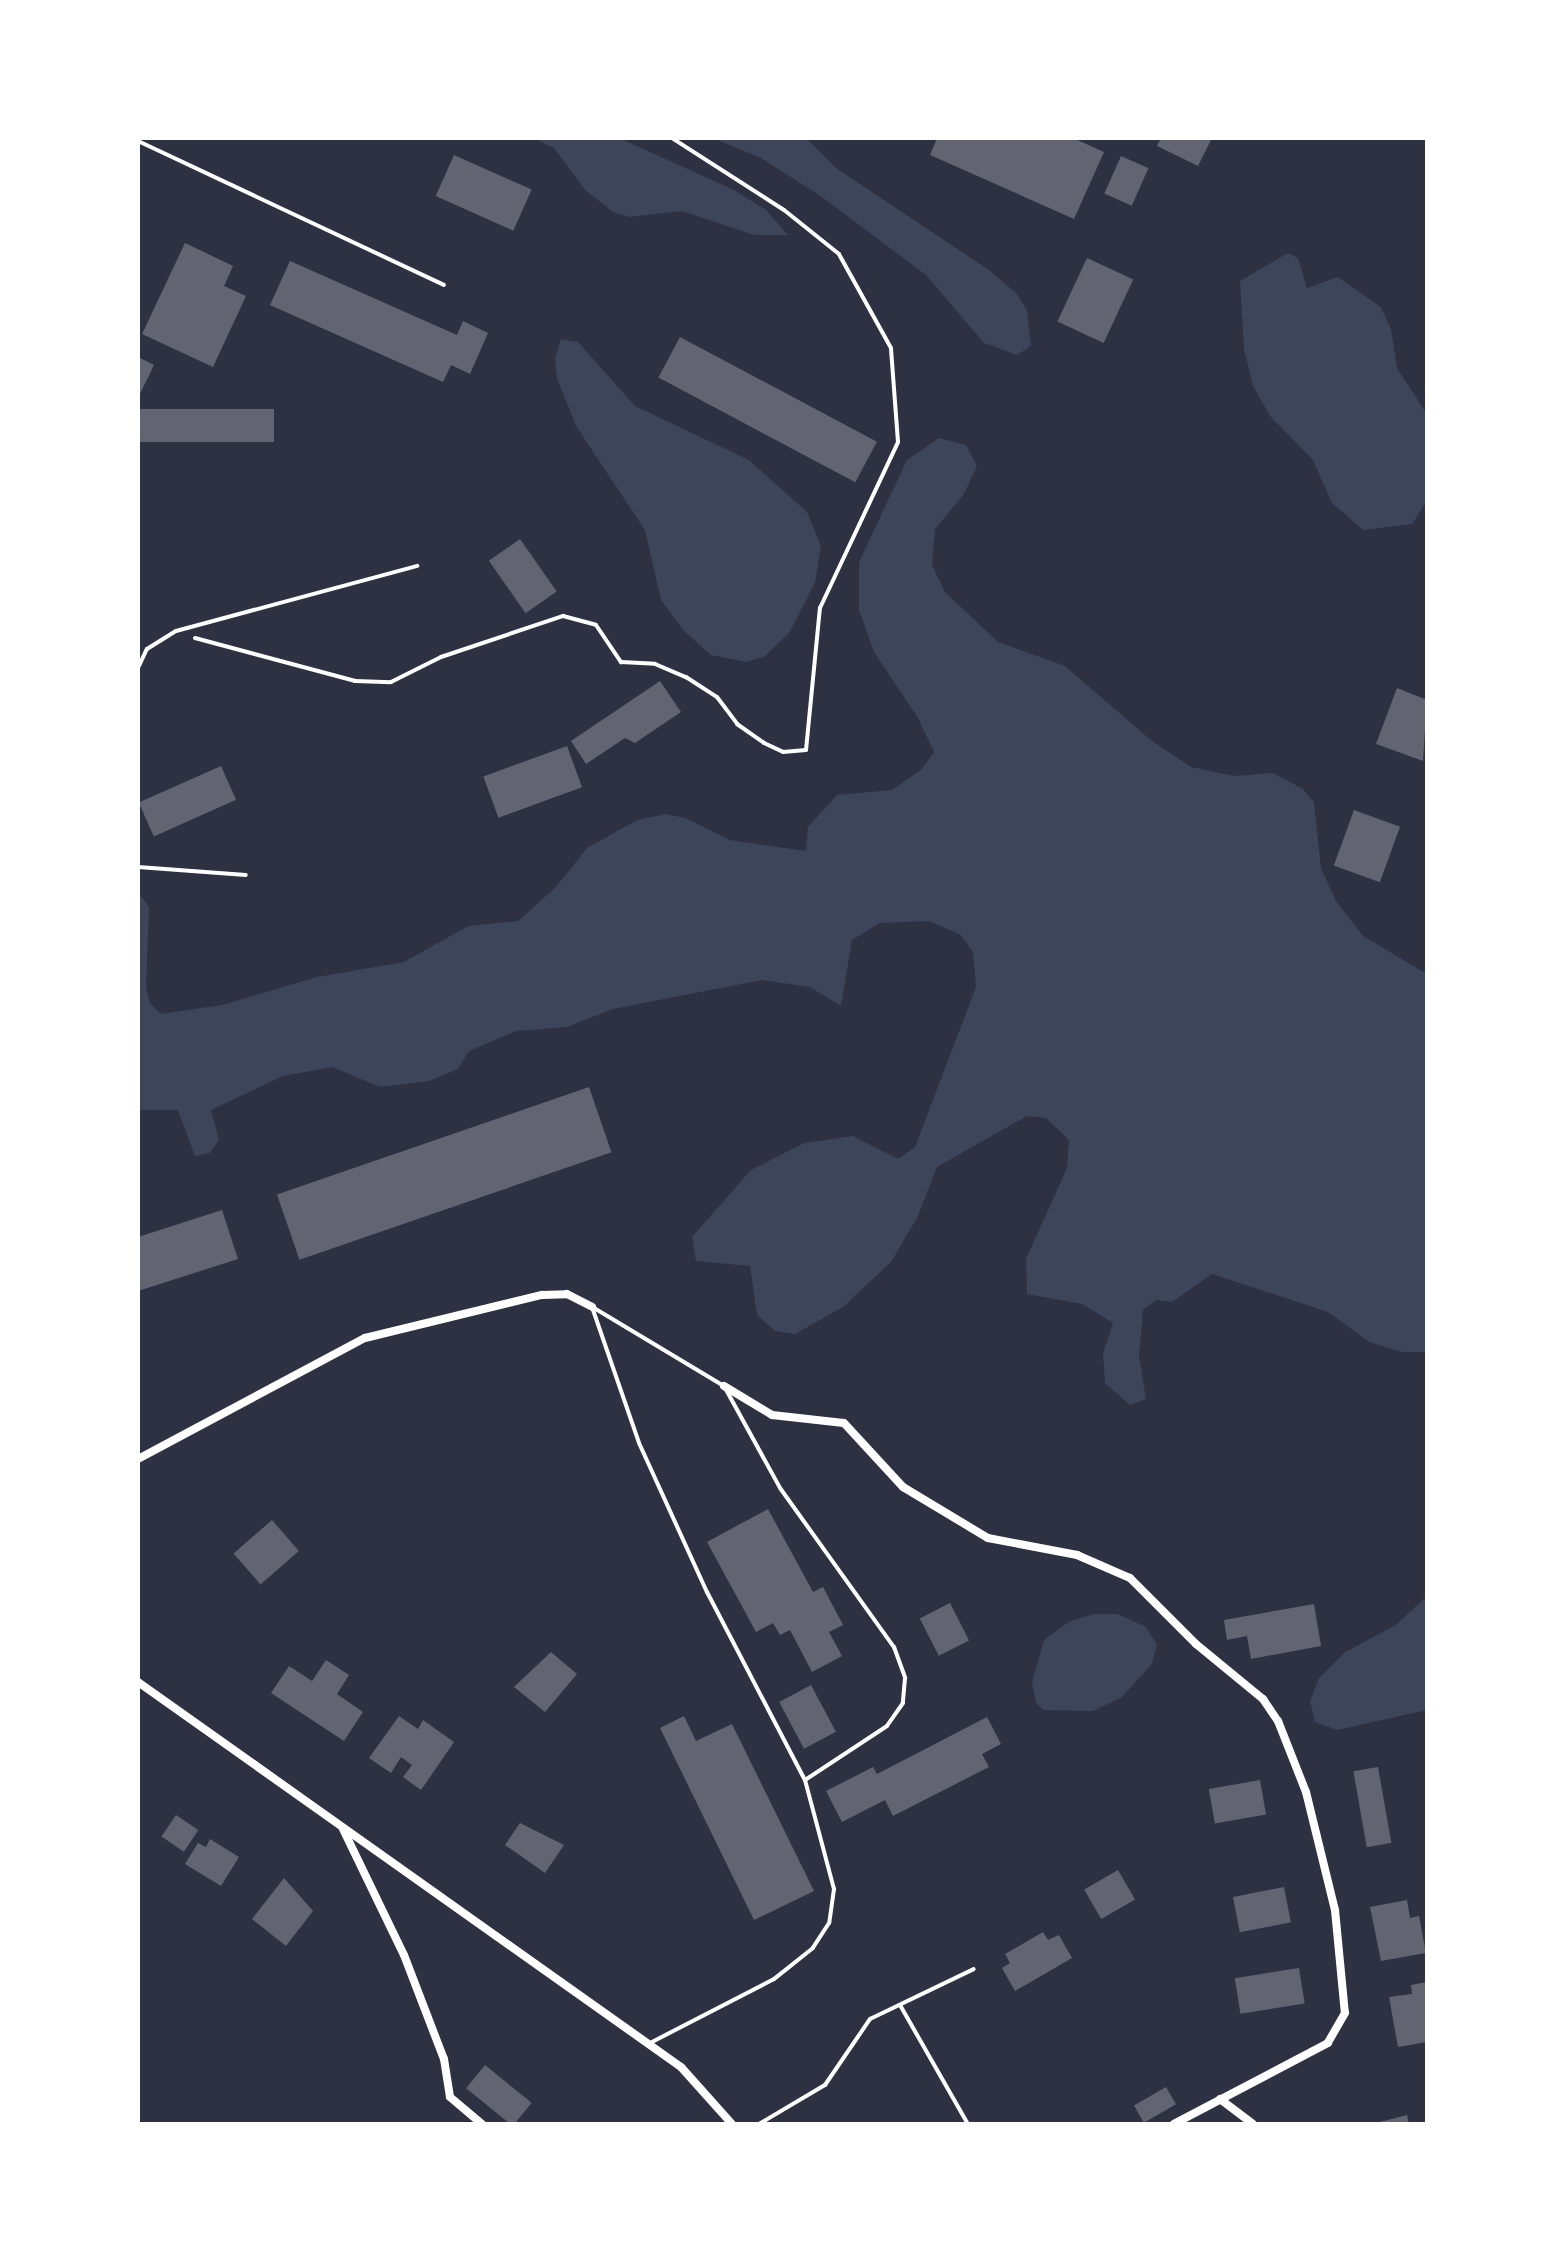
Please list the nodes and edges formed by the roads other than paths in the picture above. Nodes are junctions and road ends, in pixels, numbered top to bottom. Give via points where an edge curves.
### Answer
1 (138, 141) edge
2 (444, 285) dead end
3 (417, 566) dead end
4 (138, 668) edge
5 (138, 867) edge
6 (246, 875) dead end
7 (592, 1307) junction
8 (724, 1386) junction
9 (138, 1459) edge
10 (138, 1682) edge
11 (805, 1780) junction
12 (343, 1828) junction
13 (974, 1969) dead end
14 (900, 2005) junction
15 (648, 2044) junction
16 (1220, 2099) junction
17 (482, 2124) edge
18 (732, 2124) edge
19 (759, 2124) edge
20 (968, 2124) edge
21 (1174, 2124) edge
22 (1253, 2124) edge

1 - 2 lane
3 - 4 lane via 176,631 147,649
5 - 6 lane
7 - 8 lane
7 - 9 street via 567,1294 542,1295 365,1338
7 - 11 lane via 639,1443 707,1592
8 - 11 lane via 780,1488 894,1647 905,1678 903,1703 887,1726
8 - 16 street via 772,1415 844,1423 903,1487 988,1538 1077,1555 1130,1578 1196,1644 1263,1699 1292,1747 1306,1792 1335,1910 1345,2013 1328,2043
10 - 12 street
11 - 15 lane via 834,1889 829,1923 813,1948 774,1979
12 - 15 street
12 - 17 street via 404,1955 444,2059 450,2097
13 - 14 lane
14 - 19 lane via 870,2019 825,2085
14 - 20 lane
15 - 18 street via 681,2067
16 - 21 street
16 - 22 street

